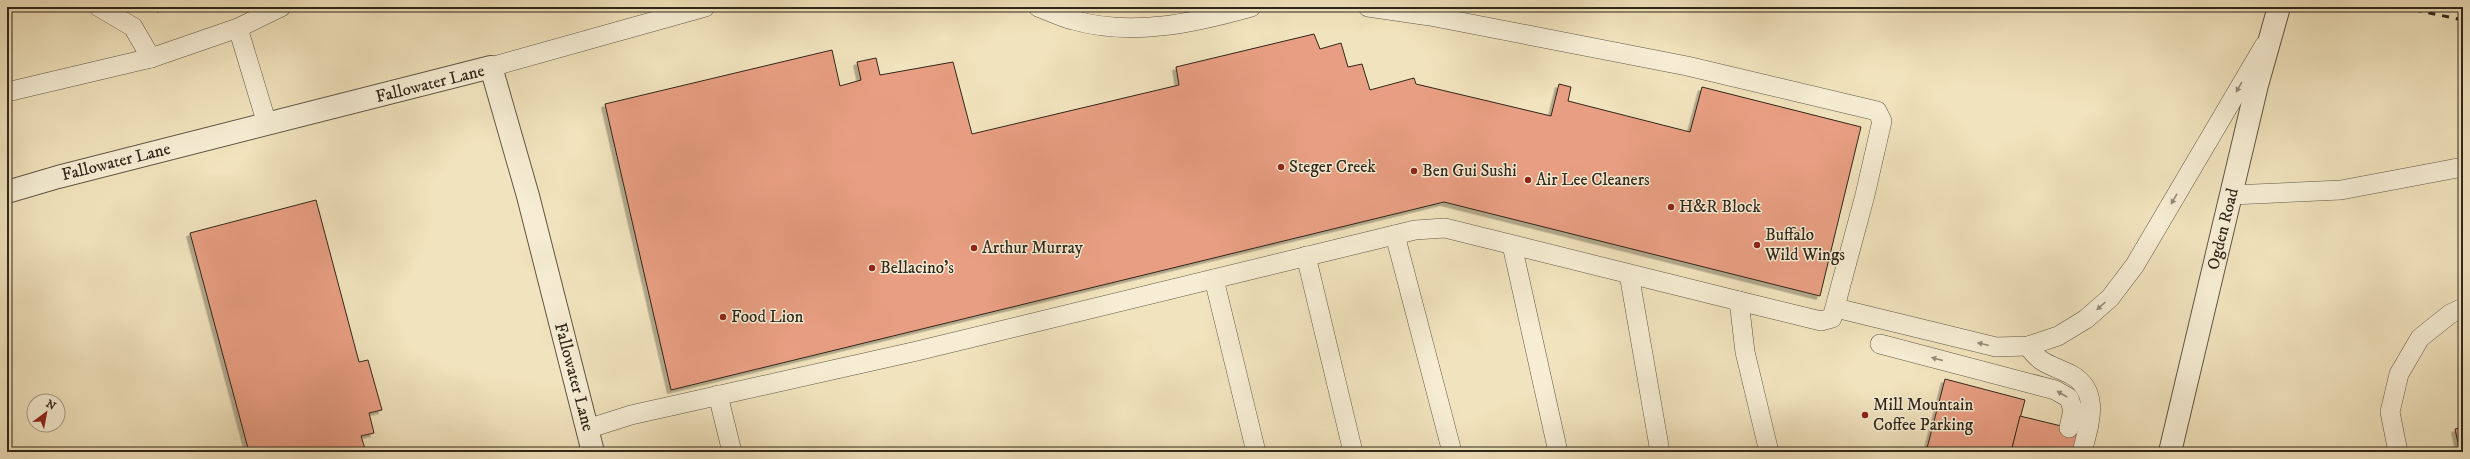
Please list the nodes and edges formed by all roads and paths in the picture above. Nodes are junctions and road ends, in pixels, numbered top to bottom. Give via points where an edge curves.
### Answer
1 (99, 7) edge
2 (281, 7) edge
3 (705, 7) edge
4 (1038, 7) edge
5 (1251, 7) edge
6 (1368, 7) edge
7 (2279, 7) edge
8 (238, 28) junction
9 (2273, 29) junction
10 (151, 58) junction
11 (492, 67) junction
12 (7, 92) edge
13 (267, 124) junction
14 (2463, 167) edge
15 (7, 192) edge
16 (2231, 195) junction
17 (1395, 235) junction
18 (1512, 245) junction
19 (1306, 256) junction
20 (1629, 274) junction
21 (1214, 279) junction
22 (1739, 301) junction
23 (1836, 308) junction
24 (2463, 308) edge
25 (1880, 344) dead end
26 (2028, 346) junction
27 (718, 395) junction
28 (2069, 428) dead end
29 (587, 429) junction
30 (593, 452) edge
31 (732, 452) edge
32 (1256, 452) edge
33 (1353, 452) edge
34 (1452, 452) edge
35 (1558, 452) edge
36 (1660, 452) edge
37 (1769, 452) edge
38 (2082, 452) edge
39 (2170, 452) edge
40 (2398, 452) edge

1 - 10 lane via 133,28
2 - 8 lane
3 - 11 lane
4 - 5 lane via 1073,20 1122,27 1170,26
6 - 23 lane via 1430,16 1687,66 1877,111 1882,121
7 - 9 street, Ogden Road
8 - 10 lane
8 - 13 lane
9 - 16 street, Ogden Road
9 -> 26 lane via 2135,265 2110,298 2086,319 2058,336
10 - 12 lane
11 - 13 street, Fallowater Lane
11 - 29 street, Fallowater Lane via 528,196
13 - 15 street, Fallowater Lane
14 - 16 lane via 2341,190
16 - 39 street, Ogden Road
17 - 18 lane via 1415,230 1445,228
17 - 19 lane
17 - 34 lane
18 - 20 lane
18 - 35 lane
19 - 21 lane
19 - 33 lane
20 - 22 lane
20 - 36 lane
21 - 27 lane via 917,351
21 - 32 lane
22 - 23 lane via 1821,321 1832,318
22 - 37 lane via 1745,352
26 -> 23 lane via 1996,347
24 - 40 lane via 2450,314 2420,338 2399,374 2390,412
28 -> 25 lane via 2073,410 2069,398 2055,390
26 - 38 lane via 2037,359 2071,375 2083,386 2090,398 2092,411
27 - 29 lane
27 - 31 lane
29 - 30 street, Fallowater Lane

